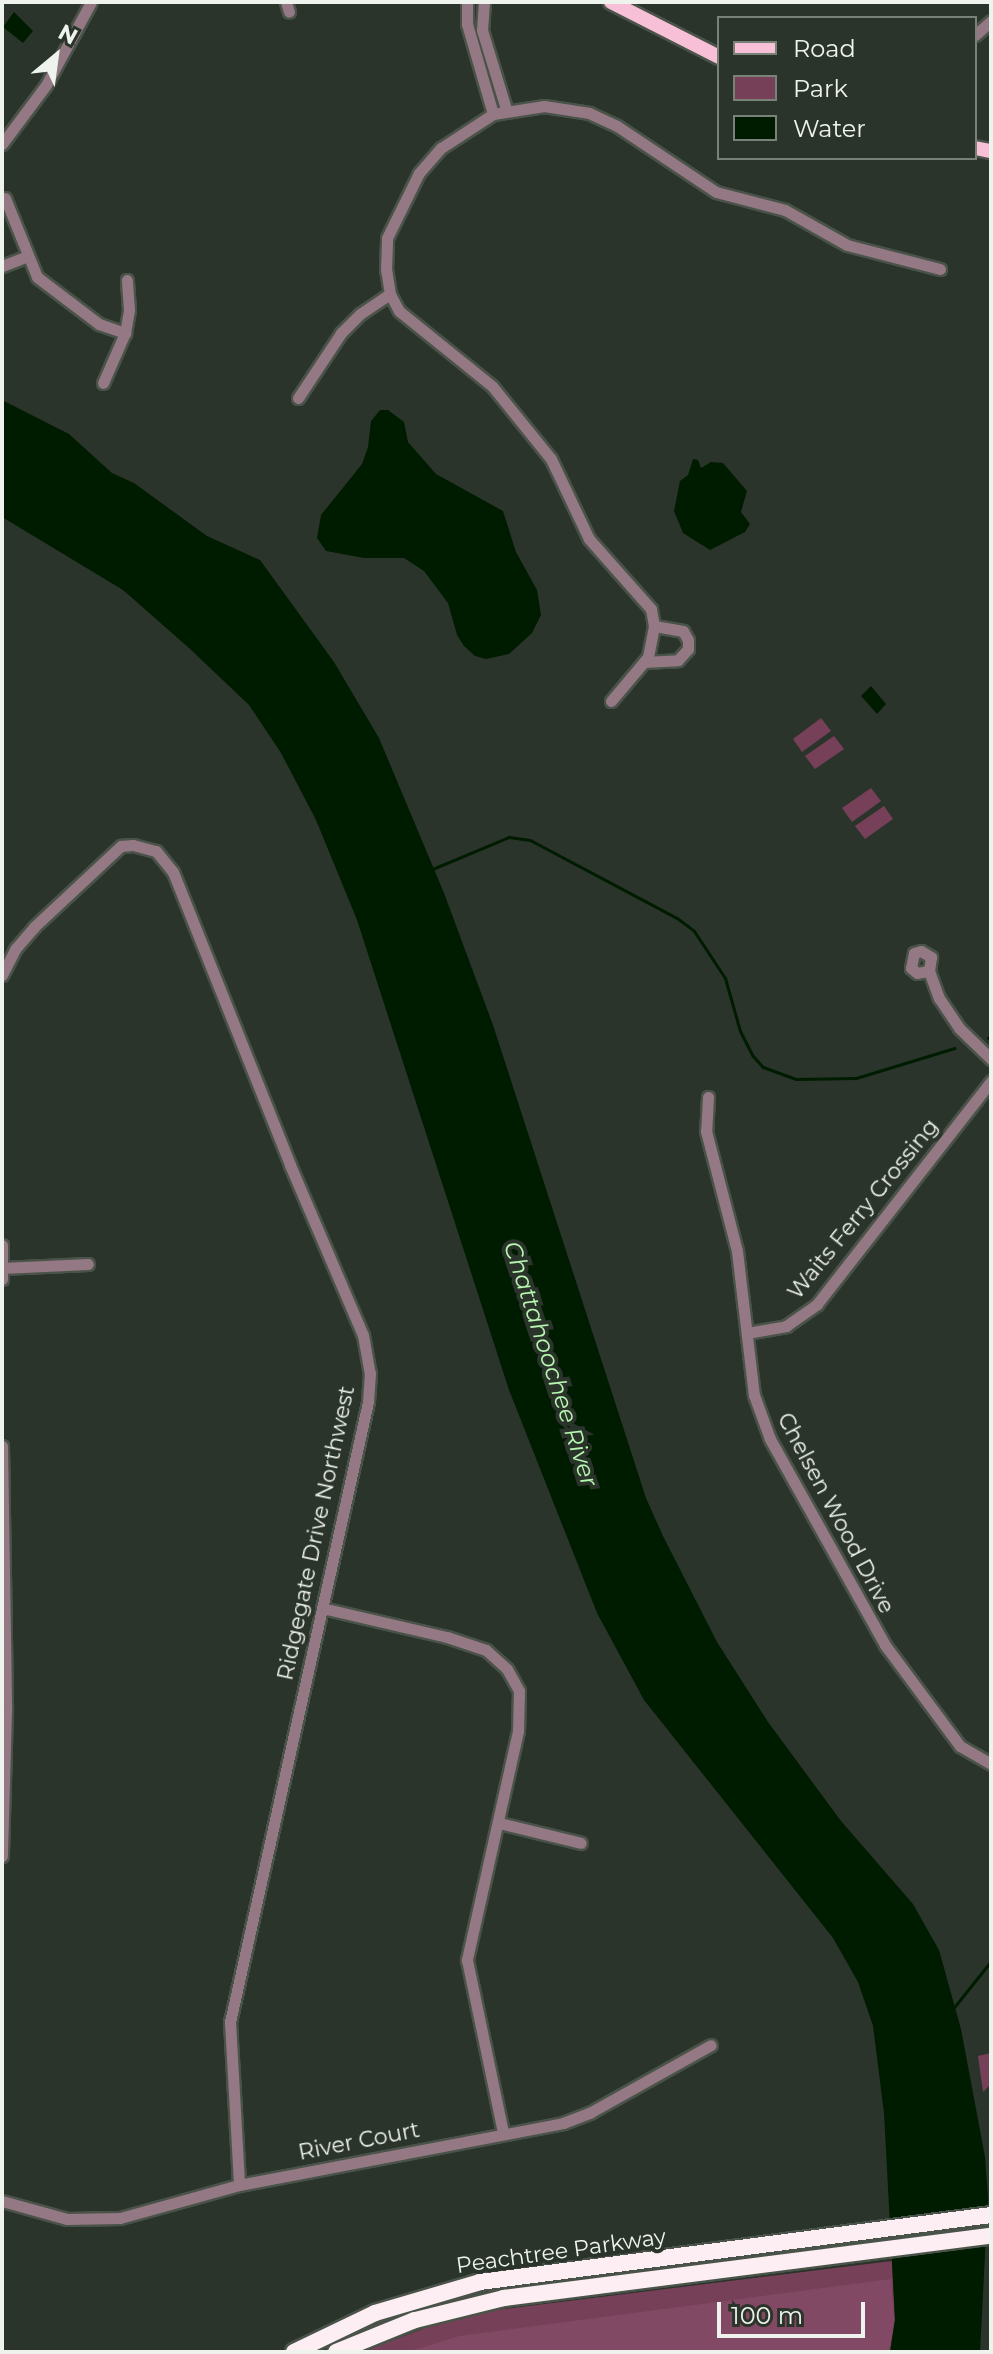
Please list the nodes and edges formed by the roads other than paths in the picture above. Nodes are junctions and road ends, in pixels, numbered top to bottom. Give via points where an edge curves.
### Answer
1 (467, 2) edge
2 (484, 2) edge
3 (611, 2) edge
4 (88, 3) edge
5 (717, 56) edge
6 (506, 109) junction
7 (493, 114) junction
8 (2, 144) edge
9 (5, 198) dead end
10 (26, 257) junction
11 (2, 266) edge
12 (940, 269) dead end
13 (127, 280) dead end
14 (390, 294) junction
15 (125, 333) junction
16 (103, 383) dead end
17 (298, 398) dead end
18 (654, 626) junction
19 (644, 662) junction
20 (611, 701) dead end
21 (929, 971) dead end
22 (2, 975) edge
23 (991, 1059) edge
24 (991, 1081) edge
25 (708, 1097) dead end
26 (2, 1245) edge
27 (88, 1264) dead end
28 (2, 1268) edge
29 (2, 1279) edge
30 (747, 1333) junction
31 (2, 1446) edge
32 (322, 1608) junction
33 (4, 1710) edge
34 (991, 1764) edge
35 (499, 1823) junction
36 (581, 1843) dead end
37 (2, 1856) edge
38 (711, 2045) dead end
39 (503, 2133) junction
40 (239, 2185) junction
41 (2, 2201) edge
42 (991, 2215) edge
43 (991, 2236) edge
44 (294, 2352) edge
45 (336, 2352) edge

1 - 7 street via 472,46
2 - 6 street via 482,30
3 - 5 main road
4 - 8 street via 46,85
6 - 7 street
6 - 12 street via 544,106 589,113 716,192 785,210 847,245
7 - 14 street via 441,148 419,173 387,238
9 - 10 street
10 - 11 street
10 - 15 street via 37,277 63,299 99,324
13 - 15 street
14 - 17 street via 341,333
14 - 18 street via 399,311 492,386 551,459 589,539 651,609
15 - 16 street
18 - 19 street
18 - 19 street via 683,631 688,649 678,660
19 - 20 street
21 - 23 street via 959,1028
22 - 32 street, Ridgegate Drive Northwest via 34,927 121,846 156,851 173,872 363,1335 370,1373 368,1402
24 - 30 street, Waits Ferry Crossing via 817,1304 786,1326
25 - 30 street, Chelsen Wood Drive via 706,1131 737,1251
26 - 28 street
27 - 28 street
28 - 29 street
30 - 34 street, Chelsen Wood Drive via 754,1395 770,1439 877,1632 960,1746
31 - 33 street
32 - 35 street via 469,1643 507,1669 519,1691 518,1731
32 - 40 street, Ridgegate Drive Northwest via 230,2022
33 - 37 street
35 - 36 street
35 - 39 street via 467,1960
38 - 39 street, River Court via 591,2112 563,2123
39 - 40 street, River Court
40 - 41 street, River Court via 120,2218 67,2219
42 - 44 highway, Peachtree Parkway via 460,2286 375,2313
43 - 45 highway, Peachtree Parkway via 504,2298 415,2320

